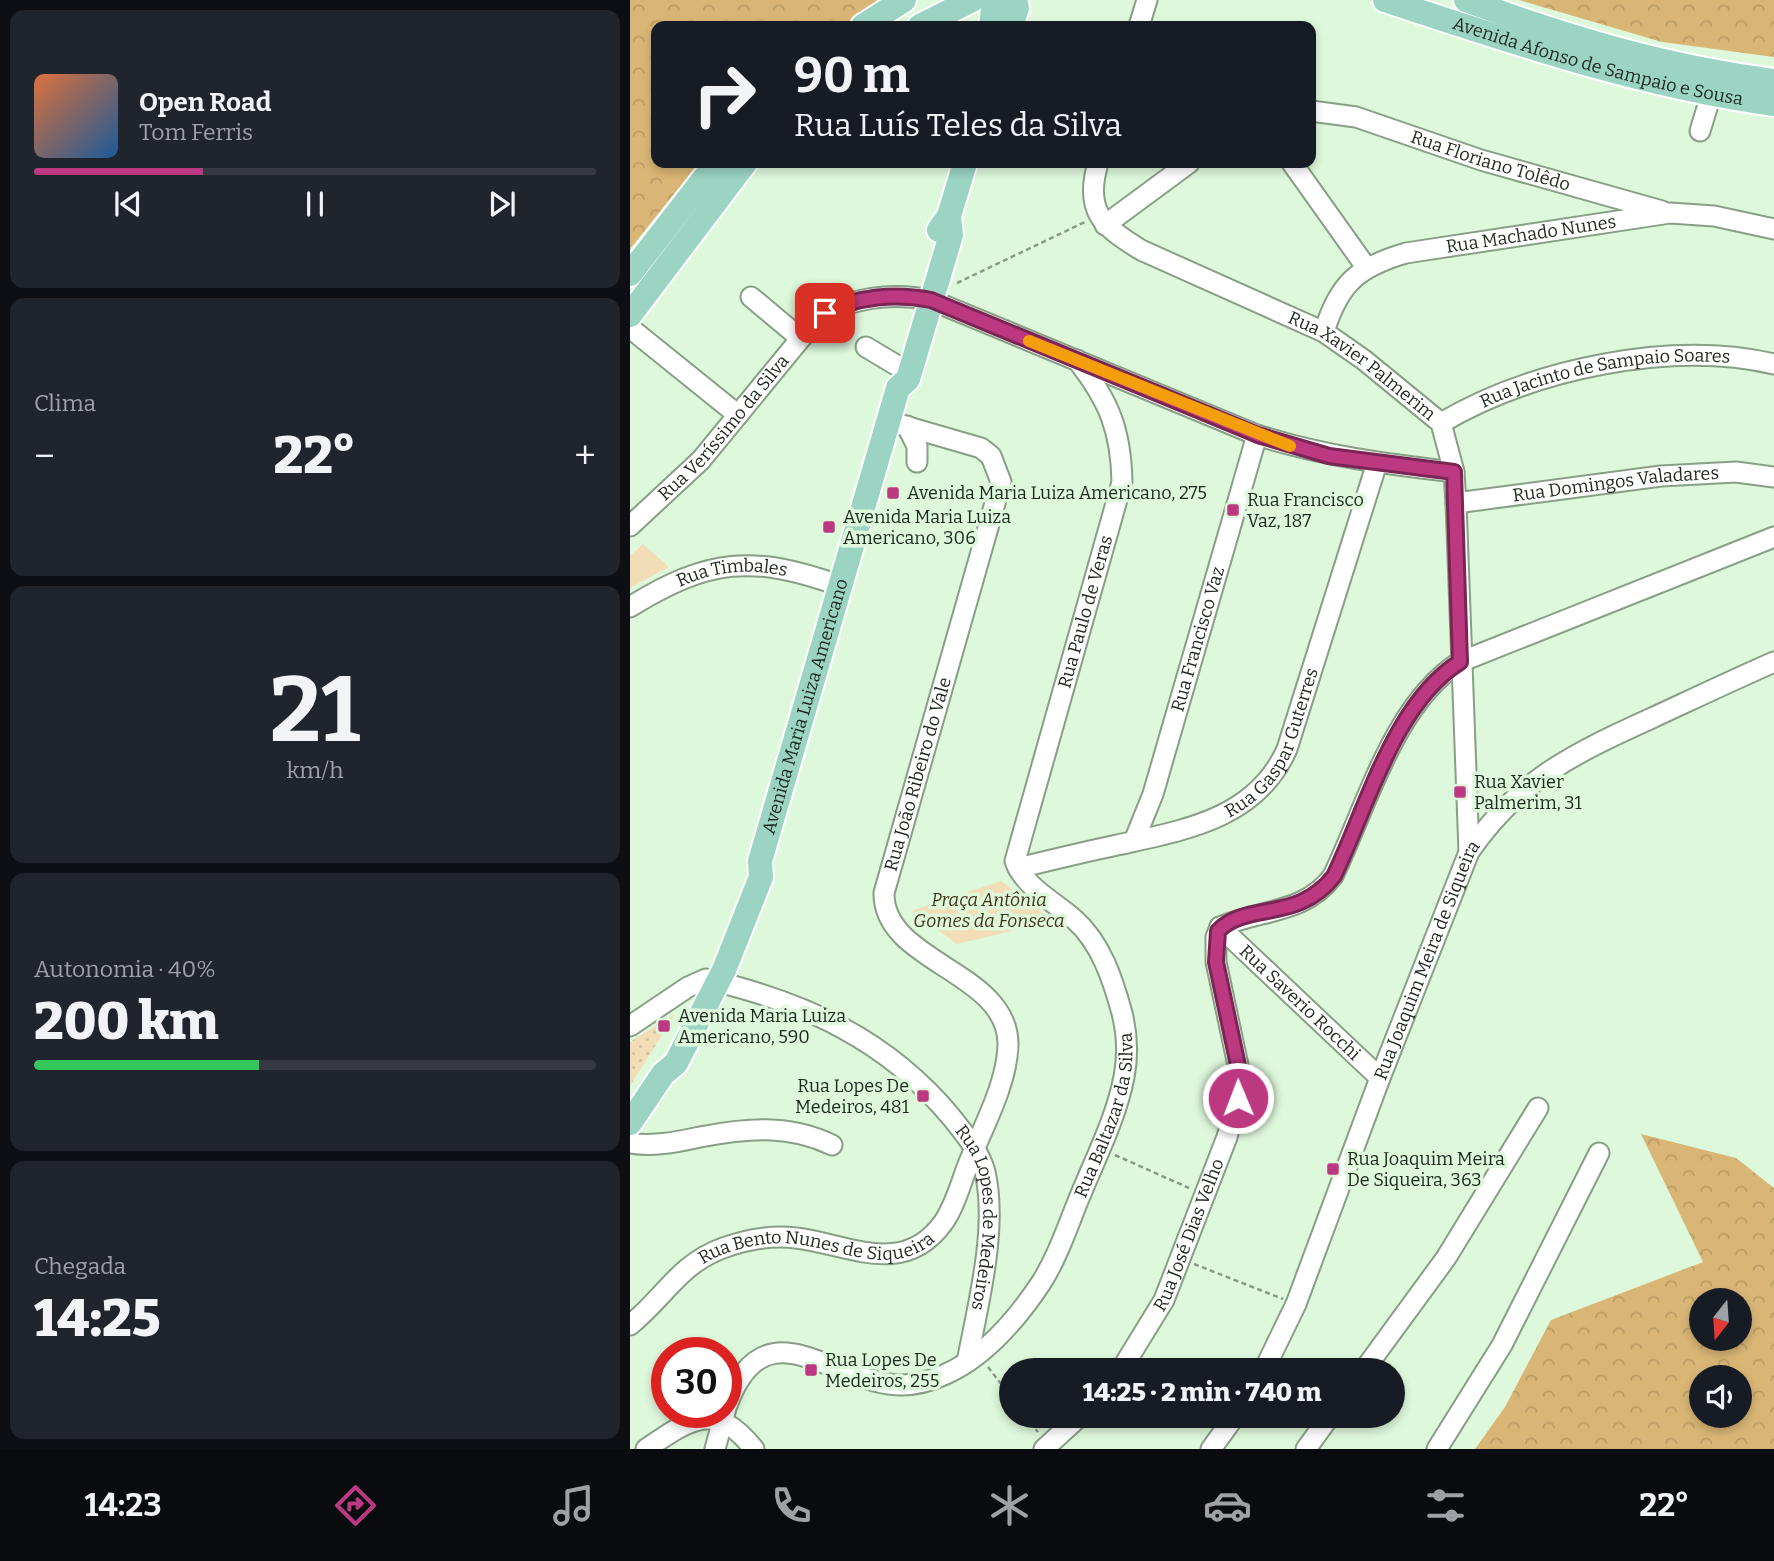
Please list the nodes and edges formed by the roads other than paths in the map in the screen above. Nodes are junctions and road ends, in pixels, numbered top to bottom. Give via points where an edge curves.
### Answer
1 (904, 0) edge
2 (972, 0) edge
3 (994, 0) edge
4 (1015, 0) edge
5 (1147, 0) edge
6 (1385, 0) edge
7 (1466, 0) edge
8 (871, 21) edge
9 (930, 21) edge
10 (992, 21) edge
11 (1013, 21) edge
12 (1141, 21) edge
13 (1774, 81) edge
14 (1711, 95) junction
15 (1774, 104) edge
16 (1316, 112) edge
17 (1700, 131) dead end
18 (712, 168) edge
19 (741, 168) edge
20 (963, 168) edge
21 (1097, 168) edge
22 (1181, 168) edge
23 (1296, 168) edge
24 (1670, 213) junction
25 (1102, 220) junction
26 (1774, 229) edge
27 (1366, 267) junction
28 (630, 274) edge
29 (751, 297) dead end
30 (931, 301) junction
31 (630, 315) edge
32 (630, 328) edge
33 (1324, 332) junction
34 (800, 338) junction
35 (866, 347) dead end
36 (1077, 360) junction
37 (1774, 364) edge
38 (897, 377) junction
39 (738, 415) junction
40 (1441, 423) junction
41 (898, 424) junction
42 (1258, 435) junction
43 (917, 461) dead end
44 (1377, 463) junction
45 (1454, 472) junction
46 (1774, 477) edge
47 (1456, 503) junction
48 (630, 526) edge
49 (1774, 537) edge
50 (838, 585) junction
51 (630, 607) edge
52 (1460, 662) junction
53 (1774, 662) edge
54 (1134, 841) junction
55 (1469, 852) junction
56 (1018, 868) junction
57 (1220, 927) junction
58 (712, 980) junction
59 (630, 1027) edge
60 (1380, 1078) junction
61 (1538, 1108) dead end
62 (630, 1123) edge
63 (630, 1143) edge
64 (832, 1145) dead end
65 (974, 1149) junction
66 (1599, 1153) dead end
67 (630, 1325) edge
68 (972, 1358) junction
69 (1128, 1358) edge
70 (1271, 1358) edge
71 (1373, 1358) edge
72 (742, 1378) edge
73 (681, 1428) edge
74 (720, 1428) edge
75 (736, 1428) edge
76 (1067, 1428) edge
77 (1226, 1428) edge
78 (1321, 1428) edge
79 (1046, 1447) edge
80 (646, 1449) edge
81 (715, 1449) edge
82 (754, 1449) edge
83 (1211, 1449) edge
84 (1306, 1449) edge
85 (1437, 1449) edge

1 - 8 main road
2 - 9 main road
3 - 10 main road
4 - 11 main road
5 - 12 street
6 - 14 main road, Avenida Afonso de Sampaio e Sousa via 1519,44
7 - 13 main road, Avenida Afonso de Sampaio e Sousa via 1562,36 1661,62
14 - 15 main road, Avenida Afonso de Sampaio e Sousa
14 - 17 street
16 - 24 street, Rua Floriano Tolêdo via 1356,117 1481,160
18 - 28 main road
19 - 31 main road
20 - 30 main road, Avenida Maria Luiza Americano via 949,216 951,235
21 - 25 street via 1093,195
22 - 25 street
23 - 27 street
24 - 26 street, Rua Machado Nunes via 1714,216
24 - 27 street, Rua Machado Nunes via 1437,246
25 - 33 street, Rua Xavier Palmerim via 1141,250
27 - 33 street, Rua Machado Nunes via 1342,291
29 - 34 street
30 - 34 street, Rua Veríssimo da Silva via 894,295 838,307 814,321
30 - 36 street
30 - 38 main road, Avenida Maria Luiza Americano via 908,379
32 - 39 street
33 - 40 street, Rua Xavier Palmerim
34 - 39 street, Rua Veríssimo da Silva
35 - 38 street
36 - 42 street
36 - 56 street, Rua Paulo de Veras via 1115,421 1122,482 1017,851
37 - 40 street, Rua Jacinto de Sampaio Soares via 1674,357 1619,362 1529,384
38 - 41 main road, Avenida Maria Luiza Americano
39 - 48 street, Rua Veríssimo da Silva via 701,460
40 - 45 street, Rua Xavier Palmerim
41 - 43 street via 917,446
41 - 50 main road, Avenida Maria Luiza Americano
41 - 65 street, Rua João Ribeiro do Vale via 981,448 991,456 1001,482 884,893 892,925 972,986 1002,1017 1008,1046 1004,1070
42 - 44 street via 1329,456
42 - 54 street, Rua Francisco Vaz via 1153,794
44 - 45 street
44 - 54 street, Rua Gaspar Guterres via 1287,749 1273,773 1244,803 1222,817
45 - 47 street, Rua Xavier Palmerim
46 - 47 street, Rua Domingos Valadares via 1736,472 1661,476
47 - 52 street, Rua Xavier Palmerim
49 - 52 street
50 - 51 street, Rua Timbales via 776,567 734,564 694,576
50 - 58 main road, Avenida Maria Luiza Americano via 761,861 750,873
52 - 55 street, Rua Xavier Palmerim
52 - 57 street via 1441,674 1413,708 1334,876 1322,891 1302,903
53 - 55 street, Rua Joaquim Meira de Siqueira via 1566,758 1501,809
54 - 56 street, Rua Gaspar Guterres
55 - 60 street, Rua Joaquim Meira de Siqueira
56 - 68 street, Rua Baltazar da Silva via 1088,934 1102,956 1122,1015 1124,1078 1100,1148 1043,1280 1009,1325
57 - 60 street, Rua Saverio Rocchi
57 - 69 street, Rua José Dias Velho via 1216,962 1239,1070 1238,1098 1164,1300
58 - 59 street via 688,987
58 - 62 main road, Avenida Maria Luiza Americano via 664,1056 663,1074
58 - 65 street, Rua Lopes de Medeiros via 839,1024 862,1037 933,1094
60 - 70 street, Rua Joaquim Meira de Siqueira via 1296,1304
61 - 71 street via 1446,1258
63 - 64 street via 659,1144 750,1128 784,1129
65 - 67 street, Rua Bento Nunes de Siqueira via 943,1222 915,1247 866,1255 816,1241 771,1238 723,1248 679,1274
65 - 68 street, Rua Lopes de Medeiros via 985,1174 989,1208
66 - 85 street via 1502,1345
68 - 72 street via 928,1381 890,1384 796,1353 772,1353 751,1366
73 - 80 street
74 - 81 street
75 - 82 street
76 - 79 street
77 - 83 street
78 - 84 street

